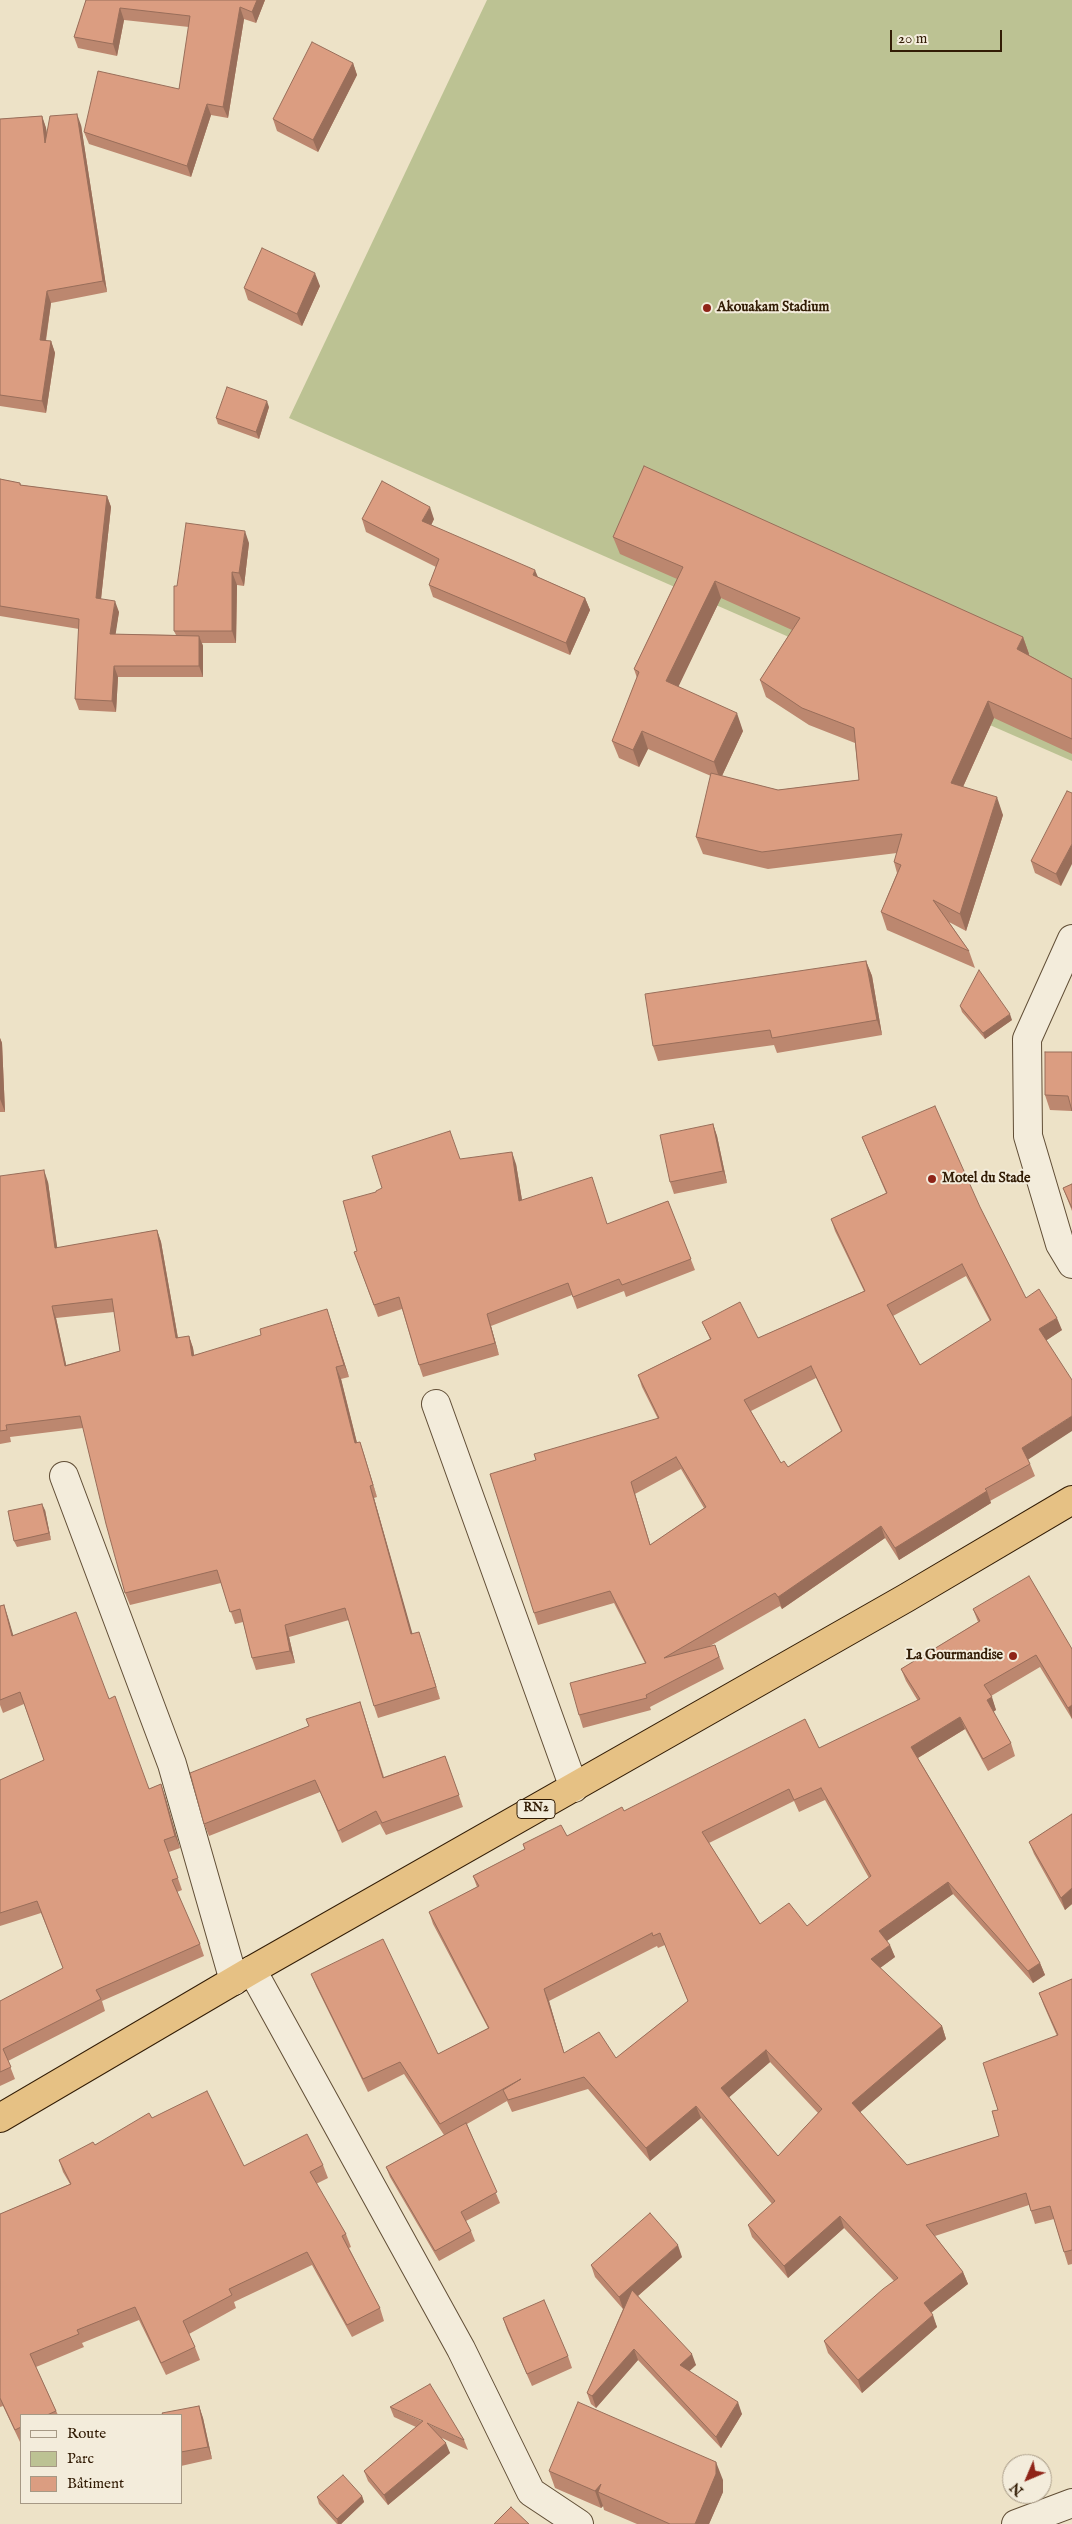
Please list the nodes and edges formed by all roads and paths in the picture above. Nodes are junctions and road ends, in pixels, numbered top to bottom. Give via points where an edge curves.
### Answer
1 (1072, 939) edge
2 (1072, 1264) edge
3 (436, 1404) dead end
4 (64, 1476) dead end
5 (1072, 1500) edge
6 (574, 1788) junction
7 (243, 1976) junction
8 (0, 2118) edge
9 (1072, 2503) edge
10 (579, 2524) edge
11 (1016, 2524) edge

1 - 2 street via 1027,1039 1028,1136 1060,1244
3 - 6 street
4 - 7 street via 172,1764
5 - 6 highway, RN2
6 - 7 highway, RN2
7 - 8 highway, RN2
7 - 10 street via 461,2349 531,2492
9 - 11 street

